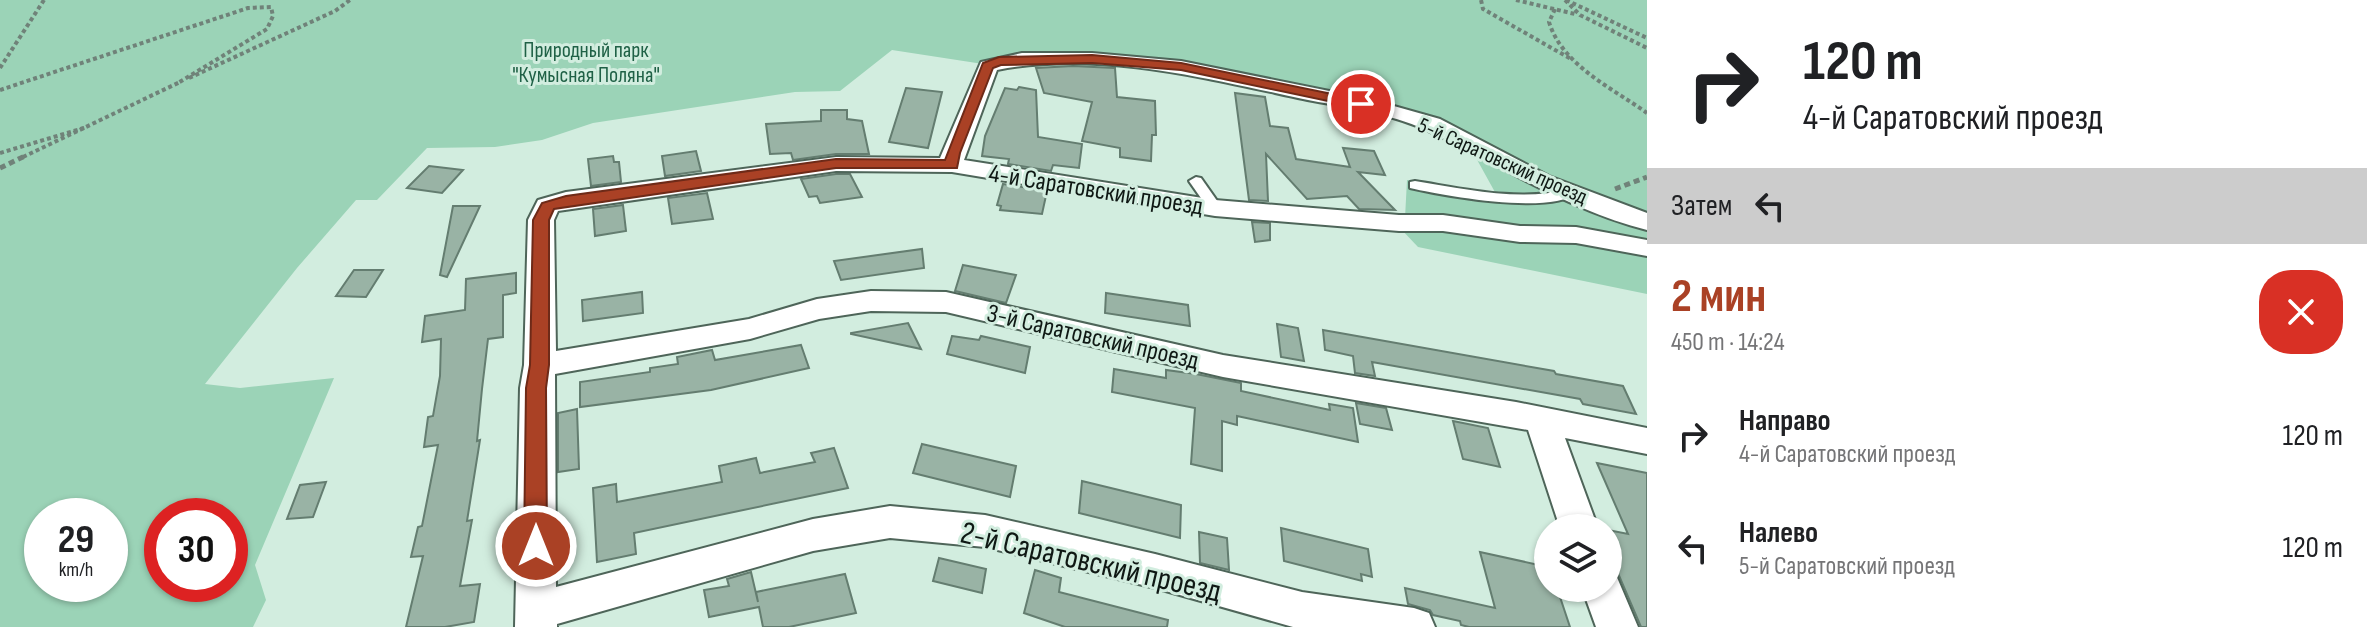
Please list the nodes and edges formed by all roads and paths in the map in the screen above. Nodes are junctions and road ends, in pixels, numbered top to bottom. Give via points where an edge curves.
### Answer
1 (44, 0) edge
2 (350, 0) edge
3 (1481, 0) edge
4 (1516, 0) edge
5 (1565, 0) edge
6 (1555, 9) junction
7 (1580, 15) junction
8 (1553, 36) junction
9 (1647, 38) edge
10 (1549, 48) junction
11 (1647, 48) edge
12 (1575, 62) junction
13 (0, 68) edge
14 (178, 83) junction
15 (0, 90) edge
16 (1647, 113) edge
17 (96, 124) junction
18 (0, 153) edge
19 (952, 165) junction
20 (0, 168) edge
21 (1196, 181) dead end
22 (1415, 185) dead end
23 (1570, 193) junction
24 (1215, 208) junction
25 (1647, 222) edge
26 (1647, 248) edge
27 (540, 365) junction
28 (1542, 422) junction
29 (1647, 441) edge
30 (1574, 514) edge
31 (1607, 602) edge
32 (536, 618) edge
33 (1414, 627) edge
34 (1617, 627) edge

1 - 13 path
2 - 14 path
3 - 10 path via 1483,9
4 - 6 path
5 - 7 path
5 - 9 path
6 - 7 path
6 - 8 path via 1549,22
7 - 11 path
8 - 10 path via 1547,41
8 - 12 path
10 - 12 path
12 - 16 path
14 - 15 path via 267,29 271,7 248,8
14 - 17 path
17 - 18 path
17 - 20 path
19 - 23 street, 5-й Саратовский проезд via 952,153 988,66 1022,59 1092,59 1181,67 1361,104 1456,135 1513,169
19 - 24 street, 4-й Саратовский проезд
19 - 27 street, 4-й Саратовский проезд via 836,164 547,206 541,220
21 - 24 lane
22 - 23 lane via 1507,198 1561,198
23 - 25 street, 5-й Саратовский проезд
24 - 26 street, 4-й Саратовский проезд via 1576,235
27 - 28 street, 3-й Саратовский проезд via 750,329 817,309 871,301 946,302 1223,366
27 - 32 street
28 - 29 street, 3-й Саратовский проезд
28 - 30 street
31 - 34 street
32 - 33 street, 2-й Саратовский проезд via 813,535 890,522 985,531 1302,611

